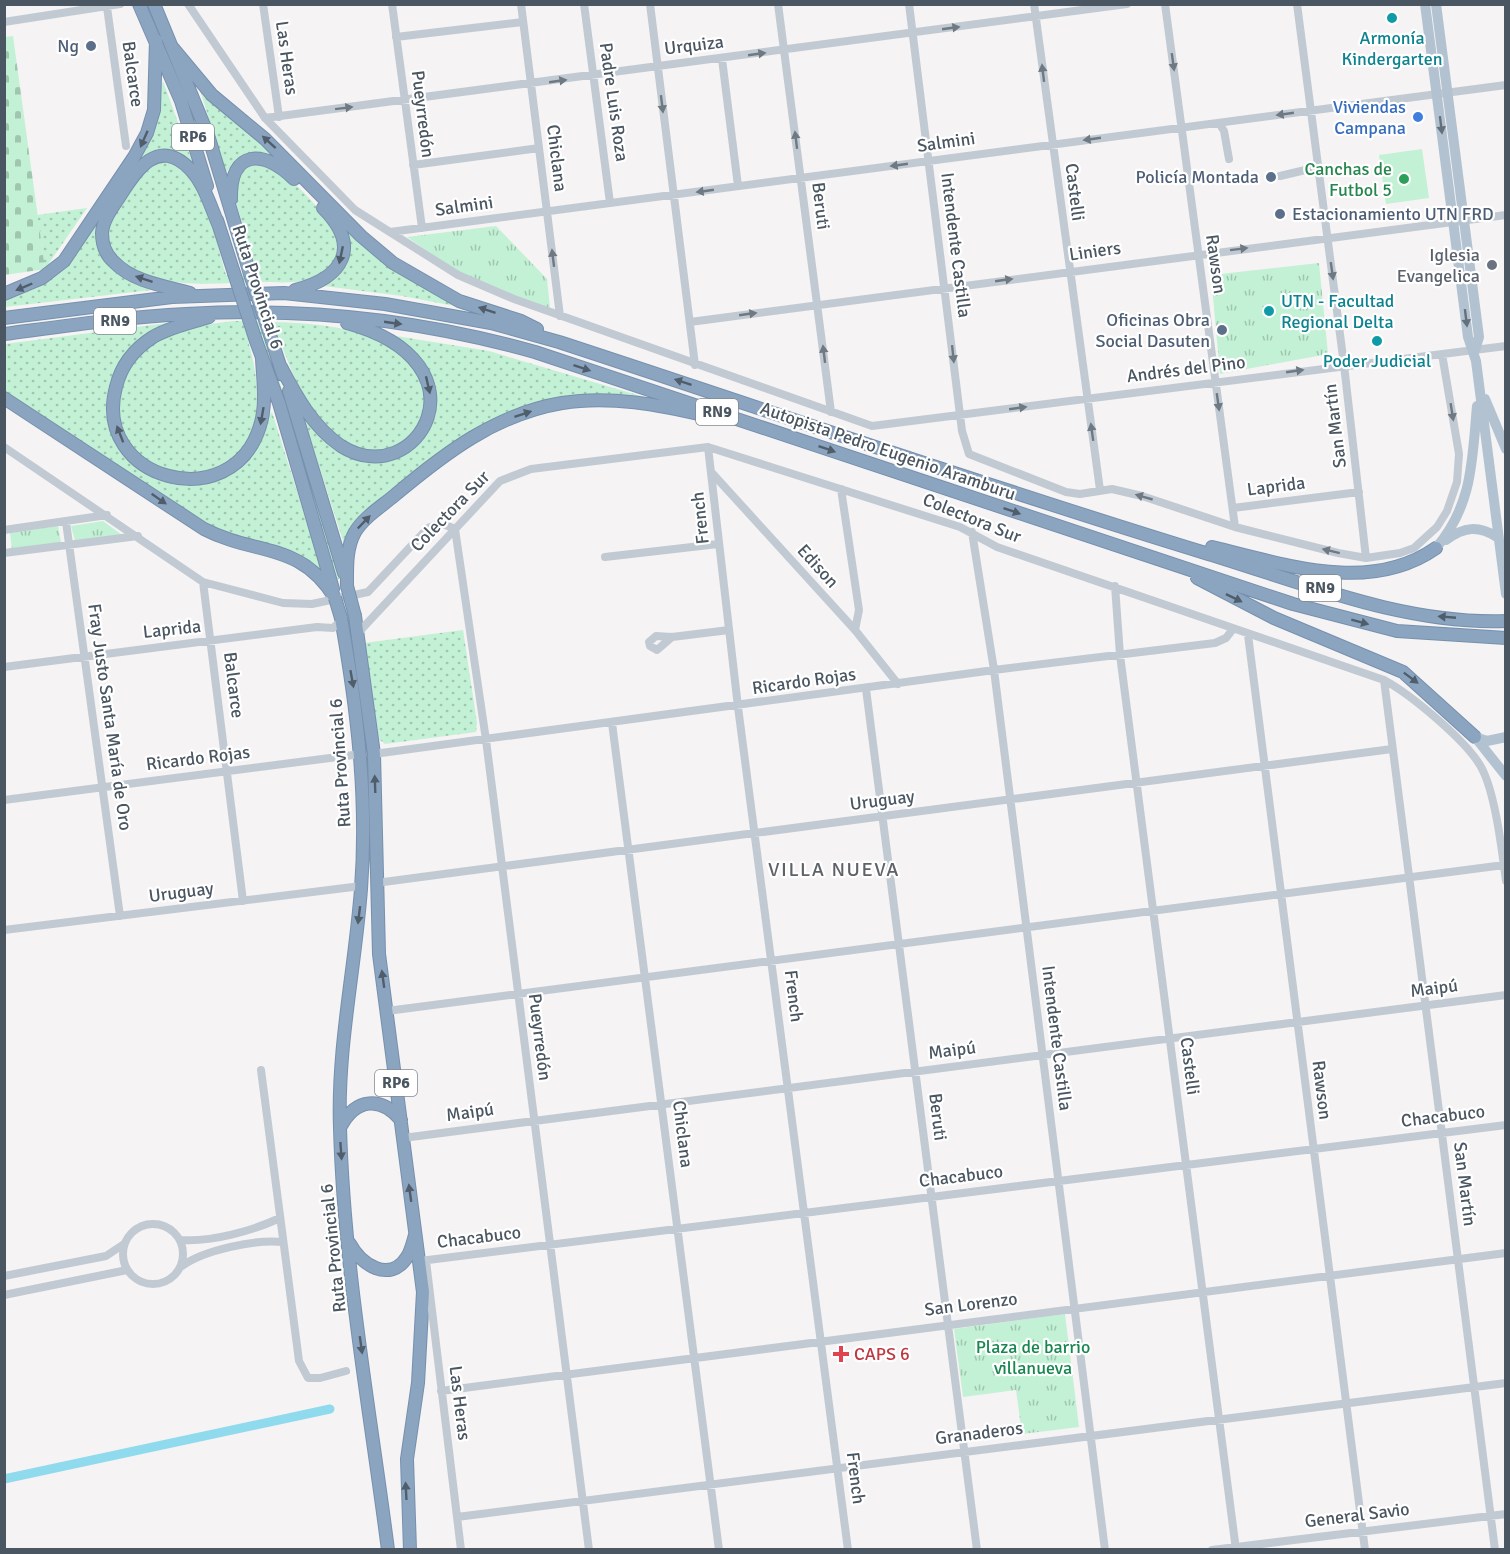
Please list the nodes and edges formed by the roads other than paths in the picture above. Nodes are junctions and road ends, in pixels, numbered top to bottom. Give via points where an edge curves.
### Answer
1 (120, 4) edge
2 (139, 4) edge
3 (154, 4) edge
4 (188, 4) edge
5 (263, 4) edge
6 (392, 4) edge
7 (521, 4) edge
8 (584, 4) edge
9 (650, 4) edge
10 (778, 4) edge
11 (909, 4) edge
12 (1034, 4) edge
13 (1127, 4) edge
14 (1165, 4) edge
15 (1297, 4) edge
16 (1425, 4) edge
17 (1436, 4) edge
18 (107, 6) junction
19 (1035, 17) junction
20 (4, 22) edge
21 (523, 22) junction
22 (913, 33) junction
23 (396, 37) junction
24 (156, 40) junction
25 (172, 46) junction
26 (784, 50) junction
27 (722, 58) junction
28 (658, 67) junction
29 (594, 76) junction
30 (531, 84) junction
31 (1506, 85) edge
32 (1442, 93) junction
33 (405, 100) junction
34 (1311, 110) junction
35 (279, 117) junction
36 (265, 118) junction
37 (1219, 123) junction
38 (1181, 128) junction
39 (1052, 145) junction
40 (126, 146) dead end
41 (539, 148) junction
42 (1229, 159) dead end
43 (929, 161) junction
44 (413, 165) junction
45 (1318, 167) junction
46 (1280, 176) dead end
47 (801, 178) junction
48 (738, 186) junction
49 (674, 195) junction
50 (610, 203) junction
51 (231, 209) junction
52 (547, 212) junction
53 (1506, 215) edge
54 (1459, 222) junction
55 (219, 226) junction
56 (422, 228) junction
57 (390, 232) junction
58 (1327, 239) junction
59 (1198, 254) junction
60 (1068, 271) junction
61 (946, 288) junction
62 (284, 293) junction
63 (4, 294) edge
64 (200, 295) junction
65 (817, 305) junction
66 (226, 312) junction
67 (314, 314) junction
68 (560, 316) junction
69 (4, 318) edge
70 (690, 322) junction
71 (4, 334) edge
72 (560, 342) junction
73 (1506, 346) edge
74 (1475, 350) junction
75 (1442, 354) junction
76 (262, 358) junction
77 (695, 365) junction
78 (1344, 365) junction
79 (281, 367) junction
80 (1215, 382) junction
81 (1479, 385) junction
82 (4, 398) edge
83 (1087, 398) junction
84 (831, 412) junction
85 (960, 416) junction
86 (794, 438) junction
87 (4, 447) edge
88 (708, 447) junction
89 (1506, 448) edge
90 (712, 472) junction
91 (841, 489) junction
92 (1100, 490) junction
93 (1359, 492) junction
94 (1233, 508) junction
95 (107, 515) junction
96 (66, 522) junction
97 (1235, 527) junction
98 (455, 529) junction
99 (4, 530) edge
100 (972, 532) junction
101 (1138, 532) junction
102 (1501, 534) edge
103 (138, 536) junction
104 (69, 544) junction
105 (718, 544) junction
106 (1436, 548) junction
107 (4, 553) edge
108 (605, 558) dead end
109 (1366, 558) junction
110 (1183, 569) junction
111 (347, 580) junction
112 (203, 582) junction
113 (328, 582) junction
114 (1115, 586) junction
115 (1506, 594) edge
116 (341, 619) junction
117 (1506, 621) edge
118 (1233, 629) junction
119 (729, 630) junction
120 (855, 630) junction
121 (358, 633) junction
122 (1248, 635) junction
123 (672, 637) dead end
124 (1506, 638) edge
125 (212, 642) junction
126 (1120, 655) junction
127 (85, 656) junction
128 (4, 667) edge
129 (994, 670) junction
130 (1384, 680) junction
131 (898, 684) junction
132 (866, 689) junction
133 (738, 706) junction
134 (612, 723) junction
135 (1475, 736) junction
136 (1506, 737) edge
137 (486, 740) junction
138 (1392, 749) junction
139 (368, 754) junction
140 (1263, 766) junction
141 (228, 771) junction
142 (1506, 776) edge
143 (1137, 783) junction
144 (103, 787) junction
145 (4, 800) edge
146 (1010, 800) junction
147 (882, 816) junction
148 (755, 833) junction
149 (629, 850) junction
150 (1504, 865) junction
151 (502, 866) junction
152 (1409, 877) junction
153 (1506, 881) edge
154 (376, 883) junction
155 (361, 886) junction
156 (1280, 894) junction
157 (243, 901) junction
158 (1154, 910) junction
159 (120, 916) junction
160 (1026, 927) junction
161 (4, 930) edge
162 (899, 943) junction
163 (772, 960) junction
164 (646, 976) junction
165 (518, 993) junction
166 (1506, 995) edge
167 (1425, 1006) junction
168 (387, 1011) junction
169 (1296, 1022) junction
170 (1170, 1038) junction
171 (1042, 1055) junction
172 (261, 1070) dead end
173 (915, 1071) junction
174 (789, 1088) junction
175 (663, 1104) junction
176 (401, 1120) junction
177 (534, 1121) junction
178 (1506, 1125) edge
179 (340, 1128) junction
180 (1442, 1132) junction
181 (403, 1138) junction
182 (1313, 1149) junction
183 (1186, 1165) junction
184 (1058, 1181) junction
185 (932, 1197) junction
186 (805, 1213) junction
187 (280, 1218) junction
188 (678, 1229) junction
189 (416, 1233) junction
190 (347, 1237) junction
191 (181, 1240) junction
192 (283, 1242) junction
193 (125, 1244) junction
194 (550, 1245) junction
195 (1506, 1253) edge
196 (1458, 1259) junction
197 (423, 1261) junction
198 (181, 1266) junction
199 (127, 1270) junction
200 (1329, 1275) junction
201 (4, 1276) edge
202 (1203, 1291) junction
203 (4, 1294) edge
204 (1074, 1308) junction
205 (948, 1324) junction
206 (822, 1340) junction
207 (694, 1357) junction
208 (346, 1371) dead end
209 (566, 1374) junction
210 (1506, 1383) edge
211 (1474, 1387) junction
212 (441, 1391) junction
213 (1346, 1403) junction
214 (1219, 1419) junction
215 (1090, 1436) junction
216 (965, 1451) junction
217 (838, 1468) junction
218 (710, 1485) junction
219 (582, 1501) junction
220 (1506, 1514) edge
221 (1491, 1516) junction
222 (457, 1517) junction
223 (1362, 1531) junction
224 (1236, 1548) edge
225 (388, 1550) edge
226 (410, 1550) edge
227 (461, 1550) edge
228 (589, 1550) edge
229 (719, 1550) edge
230 (848, 1550) edge
231 (977, 1550) edge
232 (1105, 1550) edge
233 (1212, 1550) edge
234 (1365, 1550) edge
235 (1495, 1550) edge

1 - 18 street
2 - 24 highway, Ruta Provincial 6 / RP6
3 - 25 highway, Ruta Provincial 6 / RP6
4 - 36 street
5 - 35 street, Las Heras
6 - 23 street, Pueyrredón
7 - 21 street, Chiclana
8 - 29 street, Padre Luis Roza
9 - 28 street
10 - 26 street, Beruti
11 - 22 street, Intendente Castilla
12 - 19 street, Castelli
13 - 19 street, Urquiza
14 -> 38 street, Rawson
15 - 34 street, San Martín
16 - 32 main road
17 - 32 main road
18 - 20 street
18 - 40 street, Balcarce
22 -> 19 street, Urquiza
39 -> 19 street, Castelli
21 - 23 street
21 - 30 street, Chiclana
22 - 26 street, Urquiza
22 - 43 street, Intendente Castilla
23 - 33 street, Pueyrredón
24 - 55 highway, Ruta Provincial 6 / RP6 via 190,127
24 -> 63 highway via 154,110 134,157 64,261 42,278
25 - 51 highway, Ruta Provincial 6 / RP6 via 201,115
72 -> 25 highway via 521,321 459,301 393,263 361,236 265,138 212,95
27 -> 26 street, Urquiza
47 -> 26 street, Beruti
27 - 28 street, Urquiza
27 - 48 street
28 - 29 street, Urquiza
28 -> 49 street
30 -> 29 street, Urquiza
29 - 50 street, Padre Luis Roza
30 - 33 street, Urquiza
30 - 41 street, Chiclana
31 - 32 street, Salmini
32 - 34 street, Salmini
32 - 54 main road
35 -> 33 street, Urquiza
33 - 44 street, Pueyrredón
34 -> 37 street, Salmini
34 - 45 street, San Martín
35 - 36 street, Urquiza
36 - 57 street via 355,210
37 - 38 street, Salmini
37 - 42 street
38 -> 39 street, Salmini
38 - 59 street, Rawson
39 - 43 street, Salmini
39 - 60 street, Castelli
41 - 44 street
41 - 52 street, Chiclana
43 -> 47 street, Salmini
43 - 61 street, Intendente Castilla
44 - 56 street, Pueyrredón
45 - 46 street
45 - 58 street, San Martín
47 - 48 street, Salmini
47 - 65 street, Beruti
48 -> 49 street, Salmini
49 - 50 street, Salmini
49 - 70 street
50 - 52 street, Salmini
51 -> 62 highway via 236,168 258,157 276,162 338,225 344,250 334,273
51 - 79 highway, Ruta Provincial 6 / RP6, bridge
52 - 56 street, Salmini
68 -> 52 street, Chiclana
53 - 54 street, Liniers
54 - 58 street, Liniers
54 - 74 main road via 1468,337
64 -> 55 highway via 139,279 124,271 104,248 104,226 135,171 160,156 179,160 195,174
55 - 76 highway, Ruta Provincial 6 / RP6, bridge
56 - 57 street, Salmini
57 - 68 street via 458,275
59 -> 58 street, Liniers
58 -> 78 street, San Martín
59 - 60 street, Liniers
59 - 80 street, Rawson
61 -> 60 street, Liniers
60 - 83 street, Castelli
61 - 65 street, Liniers
61 -> 85 street, Intendente Castilla
62 - 64 highway, Autopista Pedro Eugenio Aramburu / RN9
62 - 72 highway, Autopista Pedro Eugenio Aramburu / RN9 via 396,305 491,323
64 - 69 highway, Autopista Pedro Eugenio Aramburu / RN9
70 -> 65 street, Liniers
84 -> 65 street, Beruti
66 - 67 highway, Autopista Pedro Eugenio Aramburu / RN9
66 - 71 highway, Autopista Pedro Eugenio Aramburu / RN9 via 162,315
76 -> 66 highway via 265,396 260,427 248,451 228,470 205,478 172,478 145,467 129,452 117,428 114,404 118,379 128,360 160,333
67 -> 79 highway via 367,329 414,358 425,372 430,393 424,427 406,446 388,454 369,456 350,450 312,418
67 -> 86 highway, Autopista Pedro Eugenio Aramburu / RN9 via 430,328 508,345
68 - 77 street
70 - 77 street
101 -> 72 highway, Autopista Pedro Eugenio Aramburu / RN9
73 - 74 street, Andrés del Pino
74 - 75 street, Andrés del Pino
74 - 81 main road
75 - 78 street, Andrés del Pino
75 -> 109 street via 1459,454 1454,496 1437,527 1414,548
76 - 113 highway, Ruta Provincial 6 / RP6 via 285,424
77 - 84 street
80 -> 78 street, Andrés del Pino
78 - 93 street, San Martín
79 - 111 highway, Ruta Provincial 6 / RP6
80 - 83 street, Andrés del Pino
80 -> 94 street, Rawson
81 - 89 main road
81 - 102 main road
81 - 106 main road via 1466,496 1457,519
82 -> 113 highway via 204,529 238,543 291,556
85 -> 83 street, Andrés del Pino
92 -> 83 street, Castelli
84 - 85 street, Andrés del Pino via 872,426
85 - 92 street, Intendente Castilla via 969,454 1066,492
86 -> 110 highway, Autopista Pedro Eugenio Aramburu / RN9
111 -> 86 highway via 351,543 364,520 464,442 526,413 583,401 644,403
87 - 95 street
88 - 90 street, French
88 - 91 street, Colectora Sur
88 - 98 street, Colectora Sur via 531,469 511,475 493,486
90 - 105 street, French
90 - 120 street, Edison
91 - 100 street, Colectora Sur
91 - 120 street via 858,610
97 -> 92 street via 1142,496
93 - 94 street, Laprida
93 - 109 street, San Martín
94 - 97 street, Rawson
95 - 96 street
95 - 103 street
96 - 99 street
96 - 104 street, Fray Justo Santa María de Oro
109 -> 97 street
98 - 112 street via 445,524 433,525 368,592 323,602 283,603
98 - 121 street, Colectora Sur
98 - 137 street, Pueyrredón
100 - 114 street, Colectora Sur via 997,547
100 - 129 street, Intendente Castilla
101 - 106 highway via 1355,575 1403,565
117 -> 101 highway, Autopista Pedro Eugenio Aramburu / RN9 via 1434,616 1384,607
102 - 106 main road via 1466,529
102 - 115 main road
103 - 104 street
103 - 112 street
104 - 107 street
104 - 127 street, Fray Justo Santa María de Oro
105 - 108 street
105 - 119 street, French
110 -> 124 highway, Autopista Pedro Eugenio Aramburu / RN9 via 1293,604 1397,631
110 -> 135 highway via 1206,585 1274,618 1403,672
111 - 121 highway, Ruta Provincial 6 / RP6, bridge
112 - 125 street, Balcarce
113 - 116 highway, Ruta Provincial 6 / RP6, bridge
114 - 118 street, Colectora Sur
114 - 126 street, Castelli
116 - 125 street, Laprida via 333,628
116 -> 139 highway, Ruta Provincial 6 / RP6
118 - 122 street, Colectora Sur
118 - 126 street, Ricardo Rojas via 1215,643
119 - 123 street
119 - 133 street, French
120 - 131 street, Edison
121 - 139 highway, Ruta Provincial 6 / RP6
122 - 130 street, Colectora Sur
122 - 140 street, Rawson
125 - 127 street, Laprida
125 - 141 street, Balcarce
126 - 129 street, Ricardo Rojas
126 - 143 street, Castelli
127 - 128 street, Laprida
127 - 144 street, Fray Justo Santa María de Oro
129 - 131 street, Ricardo Rojas
129 - 146 street, Intendente Castilla
130 - 138 street, San Martín
130 - 150 street, Colectora Sur via 1417,702 1480,764 1488,782
131 - 132 street, Ricardo Rojas
132 - 133 street, Ricardo Rojas
132 - 147 street, Beruti
133 - 134 street, Ricardo Rojas
133 - 148 street, French
134 - 137 street, Ricardo Rojas
134 - 149 street, Chiclana
135 - 136 main road via 1487,741
135 - 142 main road
137 - 139 street, Ricardo Rojas
137 - 151 street, Pueyrredón
138 - 140 street, Uruguay
138 - 152 street, San Martín
139 - 141 street, Ricardo Rojas
154 -> 139 highway, Ruta Provincial 6 / RP6
139 - 155 highway, Ruta Provincial 6 / RP6
140 - 143 street, Uruguay
140 - 156 street, Rawson
141 - 144 street, Ricardo Rojas
141 - 157 street, Balcarce
143 - 146 street, Uruguay
143 - 158 street, Castelli
144 - 145 street, Ricardo Rojas
144 - 159 street, Fray Justo Santa María de Oro
146 - 147 street, Uruguay
146 - 160 street, Intendente Castilla
147 - 148 street, Uruguay
147 - 162 street, Beruti
148 - 149 street, Uruguay
148 - 163 street, French
149 - 151 street, Uruguay
149 - 164 street, Chiclana
150 - 152 street
150 - 153 street, Colectora Sur
151 - 154 street, Uruguay
151 - 165 street, Pueyrredón
152 - 156 street
152 - 167 street, San Martín
168 -> 154 highway, Ruta Provincial 6 / RP6 via 379,954
155 - 157 street, Uruguay
155 -> 179 highway, Ruta Provincial 6 / RP6 via 347,1008
156 - 158 street
156 - 169 street, Rawson
157 - 159 street, Uruguay
158 - 160 street
158 - 170 street, Castelli
159 - 161 street, Uruguay
160 - 162 street
160 - 171 street, Intendente Castilla
162 - 163 street
162 - 173 street, Beruti
163 - 164 street
163 - 174 street, French
164 - 165 street
164 - 175 street, Chiclana
165 - 168 street
165 - 177 street, Pueyrredón
166 - 167 street, Maipú
167 - 169 street, Maipú
167 - 180 street, San Martín
168 - 176 highway, Ruta Provincial 6 / RP6
169 - 170 street, Maipú
169 - 182 street, Rawson
170 - 171 street, Maipú
170 - 183 street, Castelli
171 - 173 street, Maipú
171 - 184 street, Intendente Castilla
172 - 187 street
173 - 174 street, Maipú
173 - 185 street, Beruti
174 - 175 street, Maipú
174 - 186 street, French
175 - 177 street, Maipú
175 - 188 street, Chiclana
176 - 179 highway via 386,1106 370,1102 355,1108
176 - 181 highway, Ruta Provincial 6 / RP6
177 - 181 street, Maipú
177 - 194 street, Pueyrredón
178 - 180 street, Chacabuco
179 -> 190 highway, Ruta Provincial 6 / RP6
180 - 182 street, Chacabuco
180 - 196 street, San Martín
189 -> 181 highway, Ruta Provincial 6 / RP6
182 - 183 street, Chacabuco
182 - 200 street, Rawson
183 - 184 street, Chacabuco
183 - 202 street, Castelli
184 - 185 street, Chacabuco
184 - 204 street, Intendente Castilla
185 - 186 street, Chacabuco
185 - 205 street, Beruti
186 - 188 street, Chacabuco
186 - 206 street, French
187 - 191 street via 264,1226
187 - 192 street
188 - 194 street, Chacabuco
188 - 207 street, Chiclana
189 - 190 highway via 401,1264 381,1270 363,1263
189 - 197 highway, Ruta Provincial 6 / RP6
190 -> 225 highway, Ruta Provincial 6 / RP6
191 - 193 street via 167,1227 148,1224 131,1233
191 - 198 street
192 - 198 street via 270,1240 194,1257
192 - 208 street via 302,1370 308,1378
193 - 199 street via 123,1260
193 - 201 street via 106,1256
194 - 197 street, Chacabuco
194 - 209 street, Pueyrredón
195 - 196 street, San Lorenzo
196 - 200 street, San Lorenzo
196 - 211 street, San Martín
197 - 212 street, Las Heras
226 -> 197 highway, Ruta Provincial 6 / RP6 via 406,1479 423,1313
198 - 199 street via 173,1277 154,1285 134,1278
199 - 203 street
200 - 202 street, San Lorenzo
200 - 213 street, Rawson
202 - 204 street, San Lorenzo
202 - 214 street, Castelli
204 - 205 street, San Lorenzo
204 - 215 street, Intendente Castilla
205 - 206 street, San Lorenzo
205 - 216 street, Beruti
206 - 207 street, San Lorenzo
206 - 217 street, French
207 - 209 street, San Lorenzo
207 - 218 street, Chiclana
209 - 212 street, San Lorenzo
209 - 219 street, Pueyrredón
210 - 211 street, Granaderos
211 - 213 street, Granaderos
211 - 221 street, San Martín
212 - 222 street, Las Heras
213 - 214 street, Granaderos
213 - 223 street, Rawson
214 - 215 street, Granaderos
214 - 224 street, Castelli
215 - 216 street, Granaderos
215 - 232 street, Intendente Castilla
216 - 217 street, Granaderos
216 - 231 street, Beruti
217 - 218 street, Granaderos
217 - 230 street, French
218 - 219 street, Granaderos
218 - 229 street, Chiclana
219 - 222 street, Granaderos
219 - 228 street, Pueyrredón
220 - 221 street, General Savio
221 - 223 street, General Savio
221 - 235 street, San Martín
222 - 227 street, Las Heras
223 - 224 street, General Savio
223 - 234 street, Rawson
224 - 233 street, General Savio

